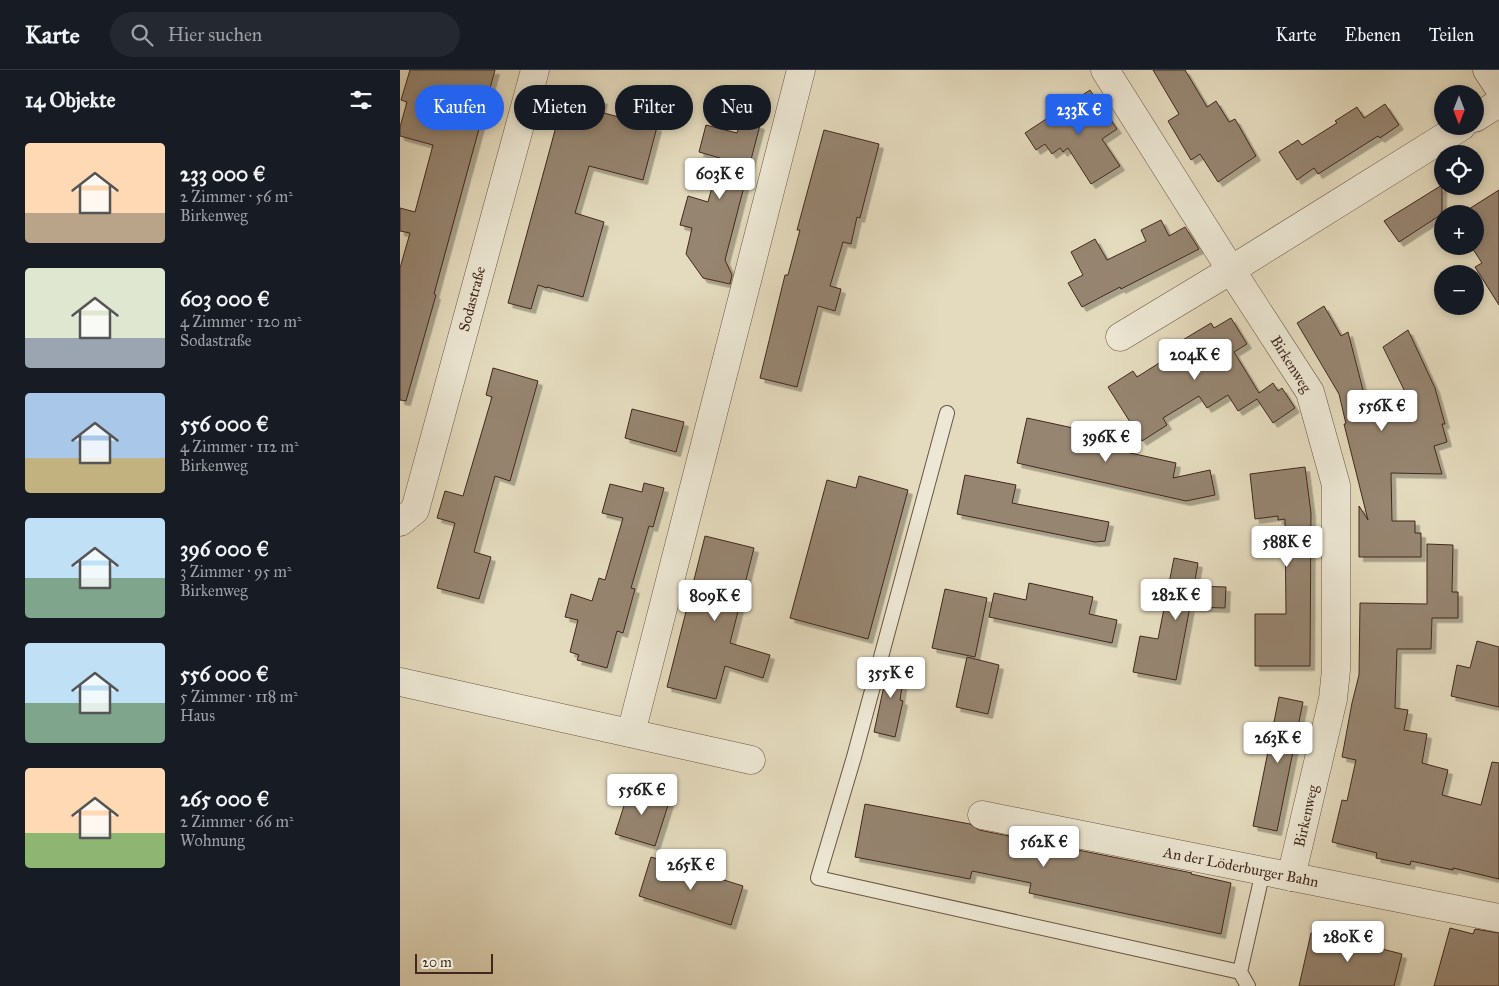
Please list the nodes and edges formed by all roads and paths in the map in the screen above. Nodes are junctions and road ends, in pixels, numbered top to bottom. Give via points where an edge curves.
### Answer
1 (535, 70) edge
2 (801, 70) edge
3 (1105, 70) edge
4 (1487, 70) edge
5 (1499, 88) edge
6 (1499, 103) edge
7 (1484, 112) edge
8 (1448, 135) edge
9 (1231, 270) junction
10 (1120, 337) dead end
11 (947, 413) dead end
12 (400, 522) edge
13 (400, 682) edge
14 (631, 733) junction
15 (751, 760) dead end
16 (982, 815) dead end
17 (1263, 871) junction
18 (1291, 877) junction
19 (1499, 918) edge
20 (1240, 972) junction
21 (1248, 986) edge

1 - 12 street, Sodastraße via 415,510
2 - 14 street
3 - 9 street, Birkenweg
4 - 5 street
6 - 7 street
8 - 9 street
9 - 10 street
9 - 18 street, Birkenweg via 1310,392 1336,485 1336,670 1333,699
11 - 20 lane via 818,878
13 - 14 street
14 - 15 street
16 - 17 street, An der Löderburger Bahn
17 - 18 street, An der Löderburger Bahn
17 - 20 lane
18 - 19 street, An der Löderburger Bahn
20 - 21 lane

